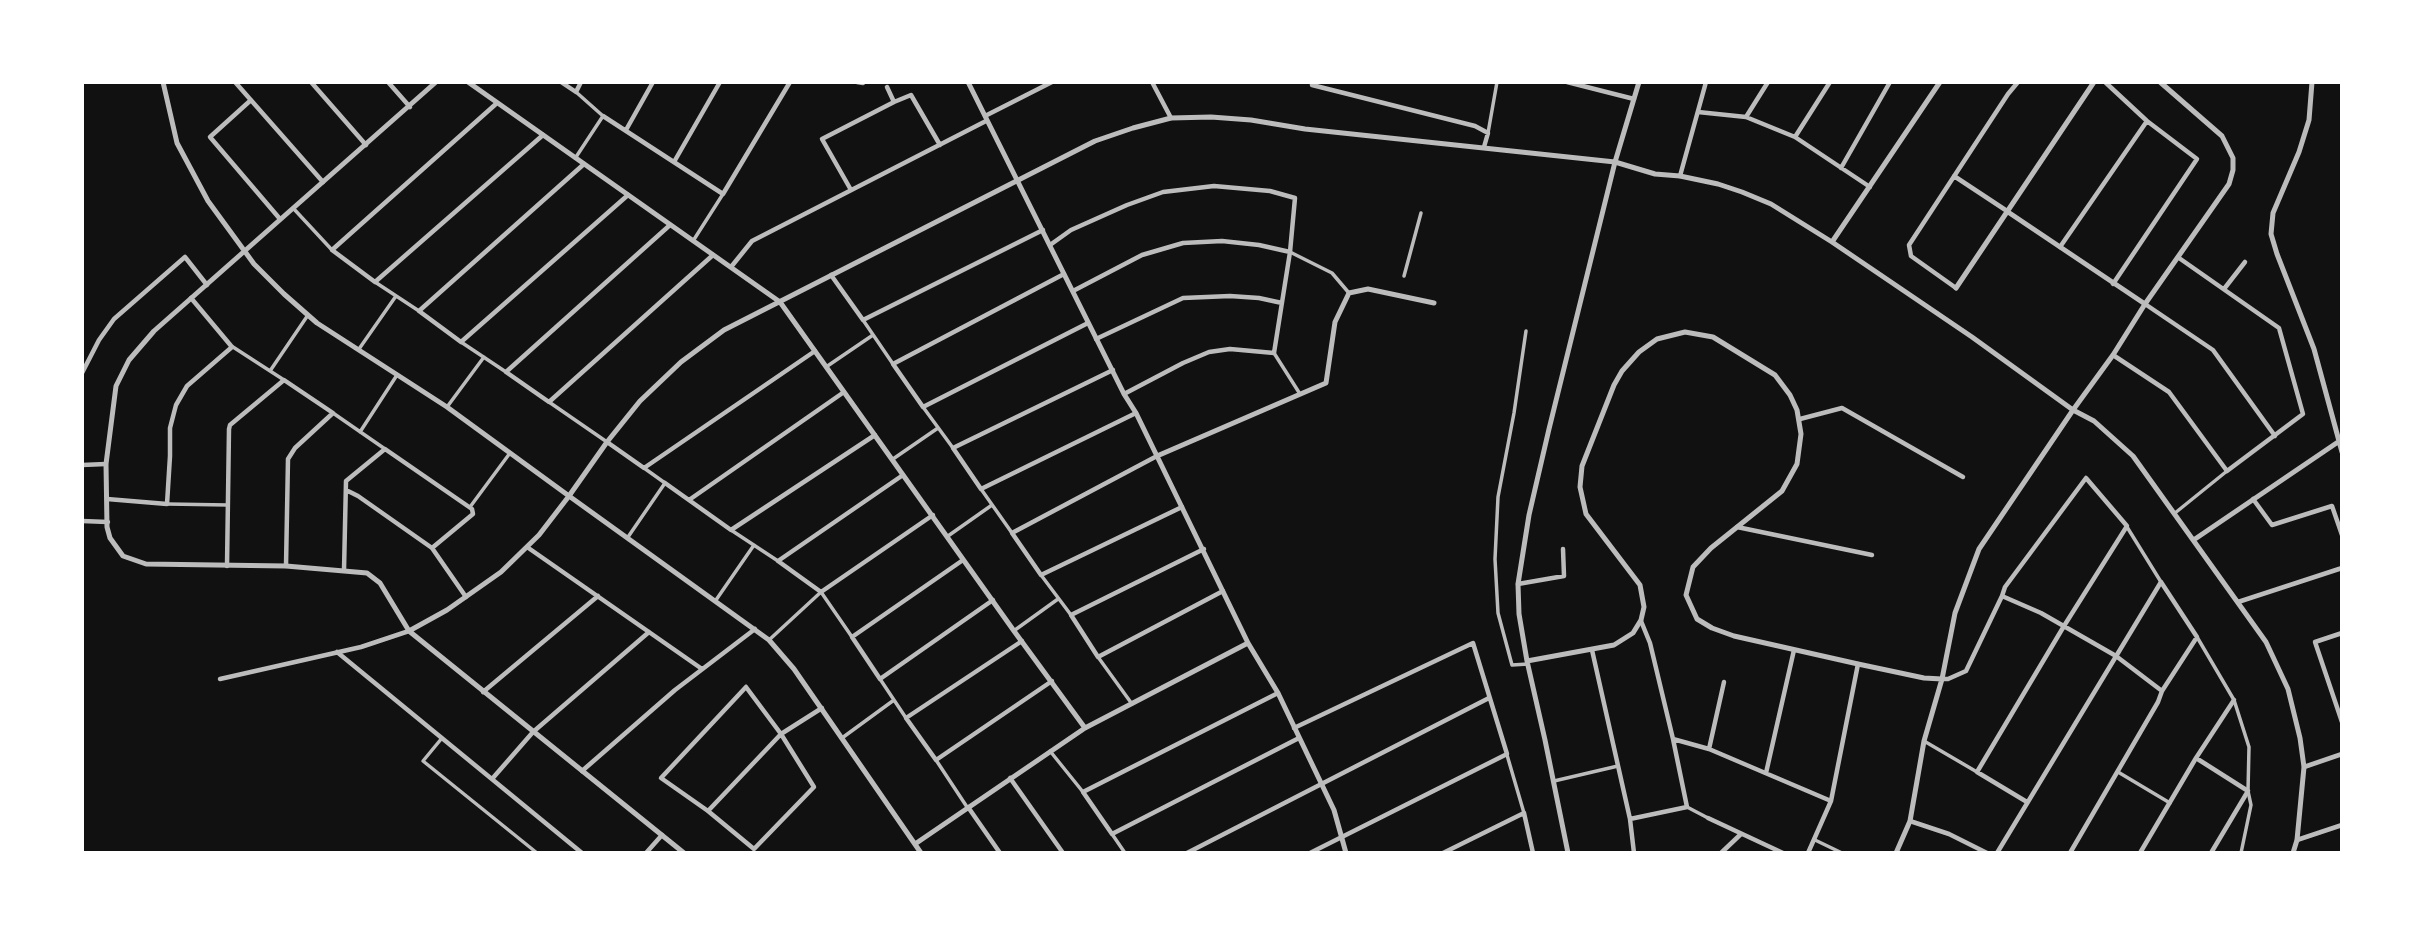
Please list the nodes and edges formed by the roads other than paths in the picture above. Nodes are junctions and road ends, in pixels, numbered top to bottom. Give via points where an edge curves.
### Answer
1 (163, 82) edge
2 (235, 82) edge
3 (311, 82) edge
4 (388, 82) edge
5 (436, 82) edge
6 (468, 82) edge
7 (561, 82) edge
8 (581, 82) edge
9 (653, 82) edge
10 (720, 82) edge
11 (790, 82) edge
12 (968, 82) edge
13 (1052, 82) edge
14 (1152, 82) edge
15 (1312, 82) edge
16 (1497, 82) edge
17 (1567, 82) edge
18 (1640, 82) edge
19 (1706, 82) edge
20 (1768, 82) edge
21 (1830, 82) edge
22 (1890, 82) edge
23 (1940, 82) edge
24 (2018, 82) edge
25 (2094, 82) edge
26 (2105, 82) edge
27 (2160, 82) edge
28 (2312, 82) edge
29 (888, 85) edge
30 (1591, 85) edge
31 (576, 92) junction
32 (1634, 99) junction
33 (251, 100) junction
34 (894, 102) junction
35 (496, 103) junction
36 (410, 107) junction
37 (1698, 112) junction
38 (603, 116) junction
39 (1746, 117) junction
40 (1171, 118) junction
41 (985, 119) junction
42 (2147, 121) junction
43 (626, 130) junction
44 (1488, 133) junction
45 (543, 135) junction
46 (1795, 137) junction
47 (366, 145) junction
48 (940, 145) junction
49 (1484, 147) junction
50 (575, 158) junction
51 (674, 162) junction
52 (1615, 162) junction
53 (584, 164) junction
54 (1841, 168) junction
55 (1680, 176) junction
56 (1954, 176) junction
57 (1019, 181) junction
58 (323, 182) junction
59 (1870, 187) junction
60 (851, 190) junction
61 (723, 194) junction
62 (628, 195) junction
63 (293, 208) junction
64 (2008, 212) junction
65 (1421, 214) dead end
66 (280, 219) junction
67 (670, 225) junction
68 (1043, 230) junction
69 (692, 241) junction
70 (1832, 242) junction
71 (1050, 245) junction
72 (2060, 247) junction
73 (245, 250) junction
74 (332, 250) junction
75 (1290, 252) junction
76 (713, 255) junction
77 (2179, 258) junction
78 (2245, 262) dead end
79 (731, 267) junction
80 (830, 274) junction
81 (1064, 274) junction
82 (1404, 276) dead end
83 (374, 282) junction
84 (2113, 284) junction
85 (207, 285) junction
86 (1956, 288) joint
87 (2224, 289) junction
88 (1073, 291) junction
89 (1349, 293) junction
90 (396, 296) junction
91 (191, 298) junction
92 (780, 302) junction
93 (1282, 303) junction
94 (1434, 303) dead end
95 (2145, 304) junction
96 (419, 311) junction
97 (309, 315) junction
98 (863, 320) junction
99 (1088, 323) junction
100 (1526, 331) dead end
101 (873, 335) junction
102 (1096, 339) junction
103 (461, 342) junction
104 (232, 347) junction
105 (359, 349) junction
106 (815, 351) junction
107 (1274, 353) junction
108 (2113, 355) junction
109 (484, 357) junction
110 (893, 365) junction
111 (827, 367) junction
112 (1113, 370) junction
113 (270, 371) junction
114 (506, 372) junction
115 (82, 373) edge
116 (397, 374) junction
117 (284, 380) junction
118 (844, 392) junction
119 (1124, 394) junction
120 (1300, 394) junction
121 (549, 402) junction
122 (447, 407) junction
123 (923, 407) junction
124 (2073, 410) junction
125 (333, 413) junction
126 (1136, 413) junction
127 (1800, 419) junction
128 (938, 428) junction
129 (360, 432) junction
130 (875, 435) junction
131 (2275, 436) junction
132 (607, 442) junction
133 (2340, 444) edge
134 (953, 448) junction
135 (385, 449) junction
136 (2342, 452) edge
137 (510, 453) junction
138 (1157, 456) junction
139 (892, 459) junction
140 (106, 464) junction
141 (82, 465) edge
142 (644, 468) junction
143 (2227, 471) junction
144 (904, 474) junction
145 (1963, 477) dead end
146 (665, 483) junction
147 (981, 489) junction
148 (346, 490) junction
149 (569, 496) junction
150 (107, 499) junction
151 (2253, 499) junction
152 (689, 500) junction
153 (167, 503) junction
154 (992, 505) junction
155 (228, 506) junction
156 (470, 507) junction
157 (1182, 507) junction
158 (2175, 513) junction
159 (933, 515) junction
160 (82, 522) edge
161 (107, 522) junction
162 (2127, 526) junction
163 (1737, 527) junction
164 (731, 530) junction
165 (1012, 533) junction
166 (2342, 535) edge
167 (948, 536) junction
168 (628, 537) junction
169 (2195, 539) junction
170 (754, 545) junction
171 (527, 547) junction
172 (432, 548) junction
173 (1204, 549) junction
174 (1563, 549) dead end
175 (1872, 555) dead end
176 (964, 560) junction
177 (778, 561) junction
178 (228, 566) junction
179 (286, 566) junction
180 (2342, 568) edge
181 (344, 570) junction
182 (1041, 575) junction
183 (2161, 582) junction
184 (1518, 584) junction
185 (1224, 590) junction
186 (821, 592) junction
187 (598, 596) junction
188 (2001, 596) junction
189 (466, 597) junction
190 (1058, 598) junction
191 (716, 600) junction
192 (993, 600) junction
193 (2238, 602) junction
194 (1071, 615) junction
195 (1641, 620) junction
196 (2064, 626) junction
197 (756, 628) junction
198 (410, 631) junction
199 (1014, 631) junction
200 (649, 632) junction
201 (2342, 633) edge
202 (852, 636) junction
203 (2197, 637) junction
204 (769, 640) junction
205 (1022, 641) junction
206 (1248, 643) junction
207 (1592, 650) junction
208 (1794, 650) junction
209 (337, 652) junction
210 (2116, 656) junction
211 (1098, 657) junction
212 (1527, 662) junction
213 (1857, 664) junction
214 (702, 669) junction
215 (220, 679) dead end
216 (1942, 679) junction
217 (880, 680) junction
218 (1052, 681) junction
219 (1724, 682) dead end
220 (2162, 691) junction
221 (483, 692) junction
222 (1278, 693) junction
223 (1489, 698) junction
224 (894, 700) junction
225 (2234, 700) junction
226 (1132, 704) junction
227 (821, 708) junction
228 (906, 718) junction
229 (2342, 722) edge
230 (1085, 728) junction
231 (1294, 728) junction
232 (533, 732) junction
233 (781, 734) junction
234 (442, 738) junction
235 (842, 738) junction
236 (1298, 738) junction
237 (1673, 738) junction
238 (1924, 741) junction
239 (1709, 749) junction
240 (1051, 751) junction
241 (1507, 754) junction
242 (2342, 754) edge
243 (2196, 758) junction
244 (936, 760) junction
245 (1618, 766) junction
246 (2304, 767) junction
247 (582, 771) junction
248 (1977, 772) junction
249 (2118, 772) junction
250 (1766, 773) junction
251 (1010, 778) junction
252 (492, 779) junction
253 (1553, 781) junction
254 (1321, 784) junction
255 (2248, 791) junction
256 (1083, 792) junction
257 (1831, 801) junction
258 (2027, 802) junction
259 (2170, 803) junction
260 (967, 807) junction
261 (1686, 807) junction
262 (708, 811) junction
263 (1524, 813) junction
264 (1708, 818) joint
265 (1630, 819) junction
266 (1910, 821) junction
267 (2342, 825) edge
268 (1112, 834) junction
269 (1741, 834) junction
270 (662, 835) junction
271 (1341, 837) junction
272 (1815, 840) junction
273 (2297, 840) junction
274 (915, 844) junction
275 (1124, 851) edge
276 (537, 853) edge
277 (582, 853) edge
278 (646, 853) edge
279 (684, 853) edge
280 (921, 853) edge
281 (1000, 853) edge
282 (1063, 853) edge
283 (1118, 853) edge
284 (1187, 853) edge
285 (1310, 853) edge
286 (1346, 853) edge
287 (1443, 853) edge
288 (1533, 853) edge
289 (1568, 853) edge
290 (1634, 853) edge
291 (1721, 853) edge
292 (1783, 853) edge
293 (1808, 853) edge
294 (1842, 853) edge
295 (1896, 853) edge
296 (1987, 853) edge
297 (1997, 853) edge
298 (2070, 853) edge
299 (2140, 853) edge
300 (2211, 853) edge
301 (2241, 853) edge
302 (2293, 853) edge

1 - 73 street via 177,143 208,201
2 - 33 street
3 - 47 street
4 - 36 street
5 - 36 street
6 - 35 street
7 - 31 street
8 - 31 street
9 - 43 street
10 - 51 street
11 - 61 street
12 - 41 street
13 - 41 street
14 - 40 street
15 - 44 street
16 - 44 street
17 - 30 street
18 - 32 street
19 - 37 street
20 - 39 street
21 - 46 street
22 - 54 street
23 - 59 street
24 - 56 street
25 - 64 street
26 - 42 street
27 - 77 street via 2213,127 2233,158 2229,184
28 - 133 street via 2309,120 2273,213 2271,234 2314,349
29 - 34 street
30 - 32 street
31 - 38 street
32 - 52 street
33 - 58 street
33 - 66 street via 210,136
34 - 48 street via 911,95
34 - 60 street via 822,139
35 - 45 street
35 - 74 street
36 - 47 street
37 - 39 street
37 - 55 street
38 - 43 street
38 - 50 street
39 - 46 street
40 - 49 street via 1251,120
40 - 57 street via 1095,141
41 - 48 street
41 - 57 street
42 - 72 street
42 - 84 street via 2197,159
43 - 51 street
44 - 49 street
45 - 50 street
45 - 83 street
46 - 54 street
47 - 58 street
48 - 60 street
49 - 52 street
50 - 53 street
51 - 61 street
52 - 55 street
52 - 184 street via 1549,429
53 - 62 street
53 - 96 street
54 - 59 street
55 - 70 street via 1718,184 1771,204
56 - 64 street
56 - 86 street via 1909,245 1909,252
57 - 68 street
57 - 80 street
58 - 63 street
59 - 70 street
60 - 79 street via 752,241
61 - 69 street
62 - 67 street
62 - 103 street
63 - 66 street
63 - 74 street
64 - 72 street
64 - 86 street
65 - 82 street
66 - 73 street
67 - 69 street
67 - 114 street
68 - 71 street
68 - 98 street
69 - 76 street
70 - 124 street
71 - 75 street via 1071,230 1127,205 1163,192 1213,186 1295,198
71 - 81 street
72 - 84 street
73 - 85 street
73 - 97 street
74 - 83 street
75 - 88 street via 1222,241 1183,243 1142,255
75 - 89 street via 1332,273
75 - 93 street
76 - 79 street
76 - 121 street
77 - 87 street
77 - 95 street
78 - 87 street
79 - 92 street
80 - 92 street
80 - 98 street
81 - 88 street
81 - 110 street
83 - 90 street
84 - 95 street
85 - 91 street
85 - 115 street via 185,257 114,319
87 - 131 street via 2279,328 2303,414
88 - 99 street
89 - 94 street via 1368,289
89 - 120 street via 1335,322 1326,383
90 - 96 street
90 - 105 street
91 - 104 street
91 - 140 street via 129,360 116,386
92 - 106 street
92 - 132 street via 724,330 681,362 640,401
93 - 102 street via 1230,296 1183,298
93 - 107 street
95 - 108 street
95 - 131 street via 2213,350
96 - 103 street
97 - 105 street
97 - 113 street
98 - 101 street
99 - 102 street
99 - 123 street
100 - 212 street via 1498,496 1495,559 1498,613 1512,665
101 - 110 street
101 - 111 street
102 - 112 street
103 - 109 street
104 - 113 street
104 - 153 street via 187,386 176,405 170,428
105 - 116 street
106 - 111 street
106 - 142 street
107 - 119 street via 1209,352
107 - 120 street
108 - 124 street
108 - 143 street via 2169,392
109 - 114 street
109 - 122 street
110 - 123 street
111 - 118 street
112 - 119 street
112 - 134 street
113 - 117 street
114 - 121 street
116 - 122 street
116 - 129 street
117 - 125 street
117 - 155 street via 230,425
118 - 130 street
118 - 152 street
119 - 126 street
120 - 138 street
121 - 132 street
122 - 137 street
123 - 128 street
124 - 158 street via 2095,421 2124,446
124 - 216 street via 1979,550 1955,613
125 - 129 street
125 - 179 street via 288,459
126 - 138 street
126 - 147 street
127 - 145 street via 1842,408
127 - 163 street via 1800,453 1788,483
127 - 195 street via 1775,375 1713,337 1685,332 1657,340 1622,371 1581,466 1580,487 1592,526 1640,585
128 - 134 street
128 - 139 street
129 - 135 street
130 - 139 street
130 - 164 street
131 - 143 street
132 - 142 street
132 - 149 street
133 - 136 street
133 - 151 street
134 - 147 street
135 - 148 street via 346,481
135 - 156 street
137 - 149 street
137 - 156 street
138 - 157 street
138 - 165 street
139 - 144 street
140 - 141 street
140 - 150 street
142 - 146 street
143 - 158 street
144 - 159 street
144 - 177 street
146 - 152 street
146 - 168 street
147 - 154 street
148 - 172 street
148 - 181 street
149 - 168 street
149 - 171 street
150 - 153 street
150 - 161 street
151 - 166 street via 2272,525 2332,506
151 - 169 street
152 - 164 street
153 - 155 street
154 - 165 street
154 - 167 street
155 - 178 street
156 - 172 street via 473,513
157 - 173 street
157 - 182 street
158 - 169 street
159 - 167 street
159 - 186 street
160 - 161 street
161 - 178 street via 110,538 130,559 146,564
162 - 183 street
162 - 188 street via 2086,478
162 - 196 street
163 - 175 street
163 - 208 street via 1693,567 1687,587 1689,604 1697,619 1712,628
164 - 170 street
165 - 182 street
167 - 176 street
168 - 191 street
169 - 193 street
170 - 177 street
170 - 191 street
171 - 187 street
171 - 189 street
172 - 189 street
173 - 185 street
173 - 194 street
174 - 184 street via 1564,576
176 - 192 street
176 - 202 street
177 - 186 street
178 - 179 street
179 - 181 street
180 - 193 street
181 - 198 street via 366,573 380,583
182 - 190 street
183 - 203 street
183 - 210 street
184 - 212 street
185 - 206 street
185 - 211 street
186 - 202 street
186 - 204 street
187 - 200 street
187 - 221 street
188 - 196 street
188 - 216 street via 1966,671
189 - 198 street
190 - 194 street
190 - 199 street
191 - 197 street
192 - 199 street
192 - 217 street
193 - 246 street via 2266,642 2288,690
194 - 211 street
195 - 207 street via 1622,641
195 - 237 street
196 - 210 street
196 - 248 street
197 - 204 street
197 - 214 street
198 - 209 street
198 - 221 street
199 - 205 street
200 - 214 street
200 - 232 street
201 - 229 street via 2315,642
202 - 217 street
203 - 220 street
203 - 225 street
204 - 227 street
205 - 218 street
205 - 228 street
206 - 222 street
206 - 226 street
207 - 212 street
207 - 245 street
208 - 213 street
208 - 250 street
209 - 215 street
209 - 234 street
210 - 220 street
210 - 258 street
211 - 226 street
212 - 253 street
213 - 216 street
213 - 257 street
214 - 247 street
216 - 238 street
217 - 224 street
218 - 230 street
218 - 244 street
219 - 239 street
220 - 249 street
221 - 232 street
222 - 231 street
222 - 256 street
223 - 231 street via 1473,643
223 - 241 street
223 - 254 street
224 - 228 street
224 - 235 street
225 - 243 street
225 - 255 street via 2249,747
226 - 230 street
227 - 233 street
227 - 235 street
228 - 244 street
230 - 240 street
231 - 236 street
232 - 247 street
232 - 252 street
233 - 262 street
233 - 262 street via 814,787 754,849
233 - 262 street via 746,687 661,778
234 - 252 street
234 - 276 street via 421,763
235 - 274 street
236 - 254 street
236 - 268 street
237 - 239 street
237 - 261 street
238 - 248 street
238 - 266 street
239 - 250 street
240 - 251 street
240 - 256 street
241 - 263 street
241 - 271 street
242 - 246 street
243 - 255 street
243 - 259 street
244 - 260 street
245 - 253 street
245 - 265 street
246 - 273 street
247 - 270 street
248 - 258 street
249 - 259 street
249 - 298 street
250 - 257 street
251 - 260 street
251 - 282 street
252 - 277 street
253 - 289 street
254 - 271 street
254 - 284 street
255 - 300 street
255 - 301 street via 2251,805
256 - 268 street
257 - 272 street
258 - 297 street
259 - 299 street
260 - 274 street
260 - 281 street
261 - 264 street
261 - 265 street
263 - 287 street
263 - 288 street
264 - 269 street
265 - 290 street
266 - 295 street
266 - 296 street
267 - 273 street
268 - 275 street
269 - 291 street
269 - 292 street
270 - 278 street
270 - 279 street
271 - 285 street
271 - 286 street
272 - 293 street
272 - 294 street
273 - 302 street
274 - 280 street
275 - 283 street

